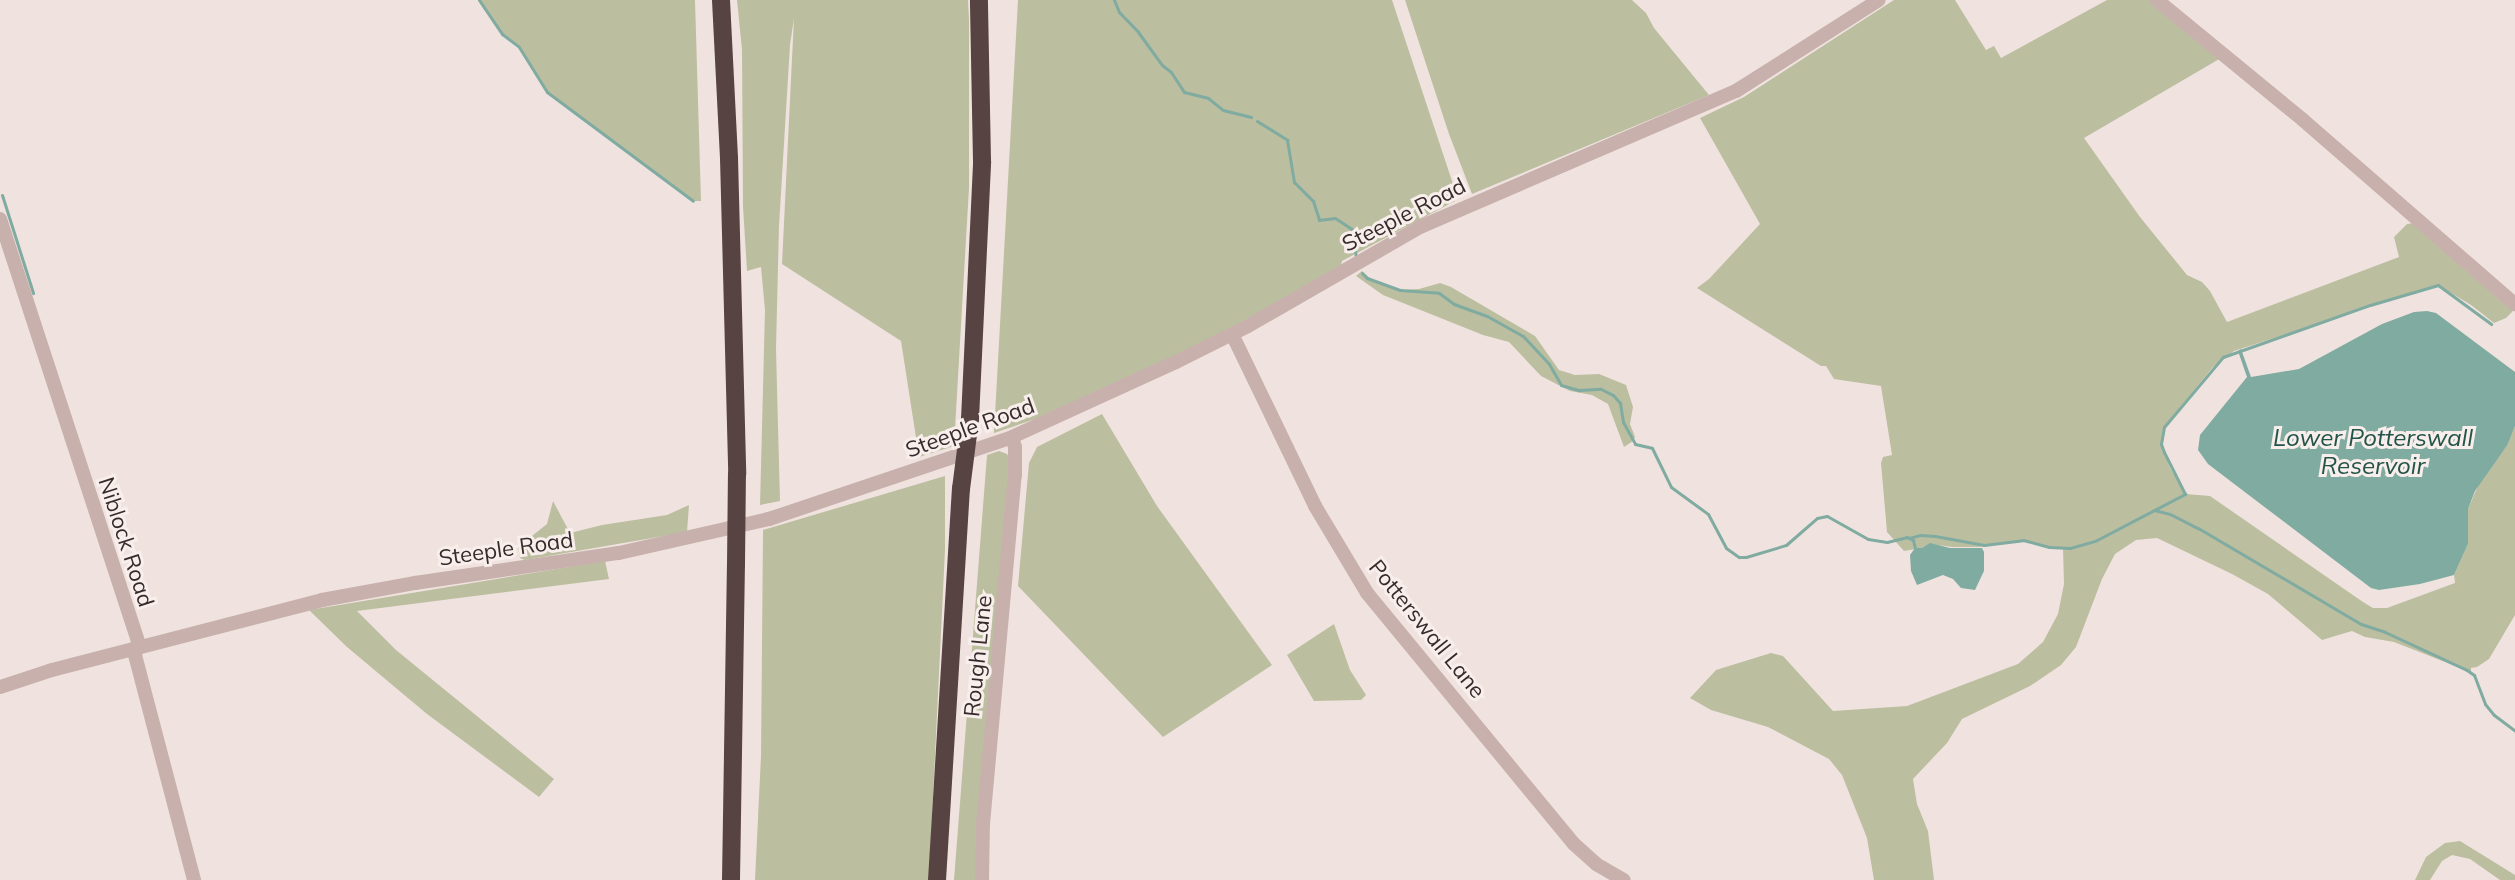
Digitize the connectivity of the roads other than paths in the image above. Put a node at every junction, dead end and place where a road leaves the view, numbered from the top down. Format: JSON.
{"nodes":[{"id":1,"x":721,"y":0,"type":"edge"},
{"id":2,"x":979,"y":0,"type":"edge"},
{"id":3,"x":1879,"y":0,"type":"edge"},
{"id":4,"x":2157,"y":0,"type":"edge"},
{"id":5,"x":0,"y":219,"type":"edge"},
{"id":6,"x":2515,"y":304,"type":"edge"},
{"id":7,"x":1232,"y":334,"type":"junction"},
{"id":8,"x":1012,"y":437,"type":"junction"},
{"id":9,"x":136,"y":648,"type":"junction"},
{"id":10,"x":0,"y":687,"type":"edge"},
{"id":11,"x":194,"y":880,"type":"edge"},
{"id":12,"x":731,"y":880,"type":"edge"},
{"id":13,"x":937,"y":880,"type":"edge"},
{"id":14,"x":982,"y":880,"type":"edge"},
{"id":15,"x":1624,"y":880,"type":"edge"}],
"edges":[{"from":1,"to":12,"type":"highway","bridge":true},
{"from":2,"to":13,"type":"highway","bridge":true},
{"from":3,"to":7,"type":"street","name":"Steeple Road"},
{"from":4,"to":6,"type":"street"},
{"from":5,"to":9,"type":"street","name":"Niblock Road"},
{"from":7,"to":8,"type":"street","name":"Steeple Road"},
{"from":7,"to":15,"type":"street","name":"Potterswall Lane"},
{"from":8,"to":9,"type":"street","name":"Steeple Road"},
{"from":8,"to":14,"type":"street","name":"Rough Lane"},
{"from":9,"to":10,"type":"street","name":"Steeple Road"},
{"from":9,"to":11,"type":"street","name":"Niblock Road"}]}
